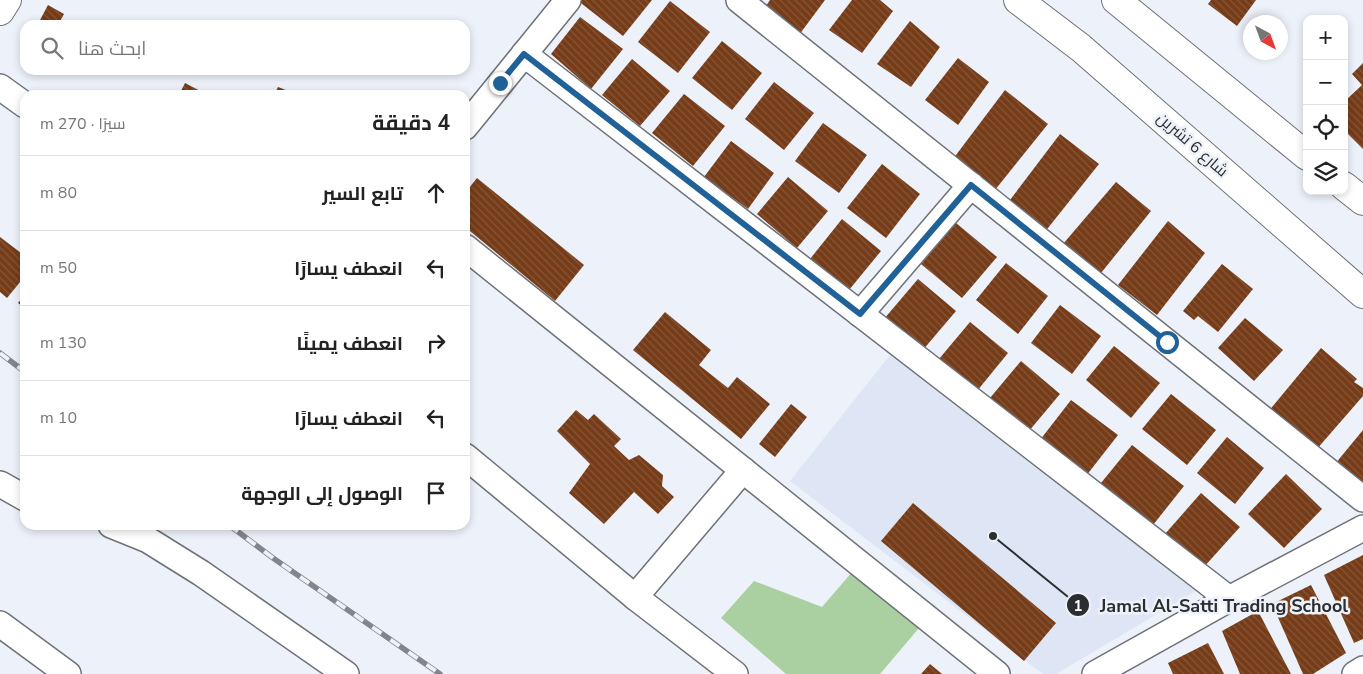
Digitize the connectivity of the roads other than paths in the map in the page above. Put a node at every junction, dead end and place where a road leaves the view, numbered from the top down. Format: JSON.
{"nodes":[{"id":1,"x":7,"y":0,"type":"edge"},
{"id":2,"x":568,"y":0,"type":"edge"},
{"id":3,"x":739,"y":0,"type":"edge"},
{"id":4,"x":1018,"y":0,"type":"edge"},
{"id":5,"x":1116,"y":0,"type":"edge"},
{"id":6,"x":0,"y":11,"type":"edge"},
{"id":7,"x":524,"y":54,"type":"junction"},
{"id":8,"x":0,"y":87,"type":"edge"},
{"id":9,"x":20,"y":101,"type":"edge"},
{"id":10,"x":470,"y":120,"type":"edge"},
{"id":11,"x":1303,"y":153,"type":"edge"},
{"id":12,"x":971,"y":185,"type":"junction"},
{"id":13,"x":1348,"y":189,"type":"edge"},
{"id":14,"x":1363,"y":202,"type":"edge"},
{"id":15,"x":470,"y":251,"type":"edge"},
{"id":16,"x":1363,"y":294,"type":"edge"},
{"id":17,"x":860,"y":314,"type":"junction"},
{"id":18,"x":470,"y":460,"type":"edge"},
{"id":19,"x":743,"y":470,"type":"junction"},
{"id":20,"x":0,"y":484,"type":"edge"},
{"id":21,"x":20,"y":495,"type":"edge"},
{"id":22,"x":1363,"y":499,"type":"edge"},
{"id":23,"x":1363,"y":528,"type":"edge"},
{"id":24,"x":123,"y":530,"type":"edge"},
{"id":25,"x":635,"y":597,"type":"junction"},
{"id":26,"x":1228,"y":599,"type":"junction"},
{"id":27,"x":0,"y":624,"type":"edge"},
{"id":28,"x":1363,"y":669,"type":"edge"},
{"id":29,"x":68,"y":674,"type":"edge"},
{"id":30,"x":346,"y":674,"type":"edge"},
{"id":31,"x":735,"y":674,"type":"edge"},
{"id":32,"x":997,"y":674,"type":"edge"},
{"id":33,"x":1095,"y":674,"type":"edge"},
{"id":34,"x":1355,"y":674,"type":"edge"}],
"edges":[{"from":1,"to":6,"type":"main road"},
{"from":2,"to":7,"type":"street"},
{"from":3,"to":12,"type":"street"},
{"from":4,"to":16,"type":"main road","name":"شارع 6 تشرين"},
{"from":5,"to":11,"type":"main road"},
{"from":7,"to":10,"type":"street"},
{"from":7,"to":17,"type":"street"},
{"from":8,"to":9,"type":"street"},
{"from":12,"to":17,"type":"street"},
{"from":12,"to":22,"type":"street"},
{"from":13,"to":14,"type":"main road"},
{"from":15,"to":19,"type":"street"},
{"from":17,"to":26,"type":"street"},
{"from":18,"to":25,"type":"street"},
{"from":19,"to":25,"type":"street"},
{"from":19,"to":32,"type":"street"},
{"from":20,"to":21,"type":"street"},
{"from":23,"to":26,"type":"street"},
{"from":24,"to":30,"type":"street"},
{"from":25,"to":31,"type":"street"},
{"from":26,"to":33,"type":"street"},
{"from":27,"to":29,"type":"street"},
{"from":28,"to":34,"type":"street"}]}
